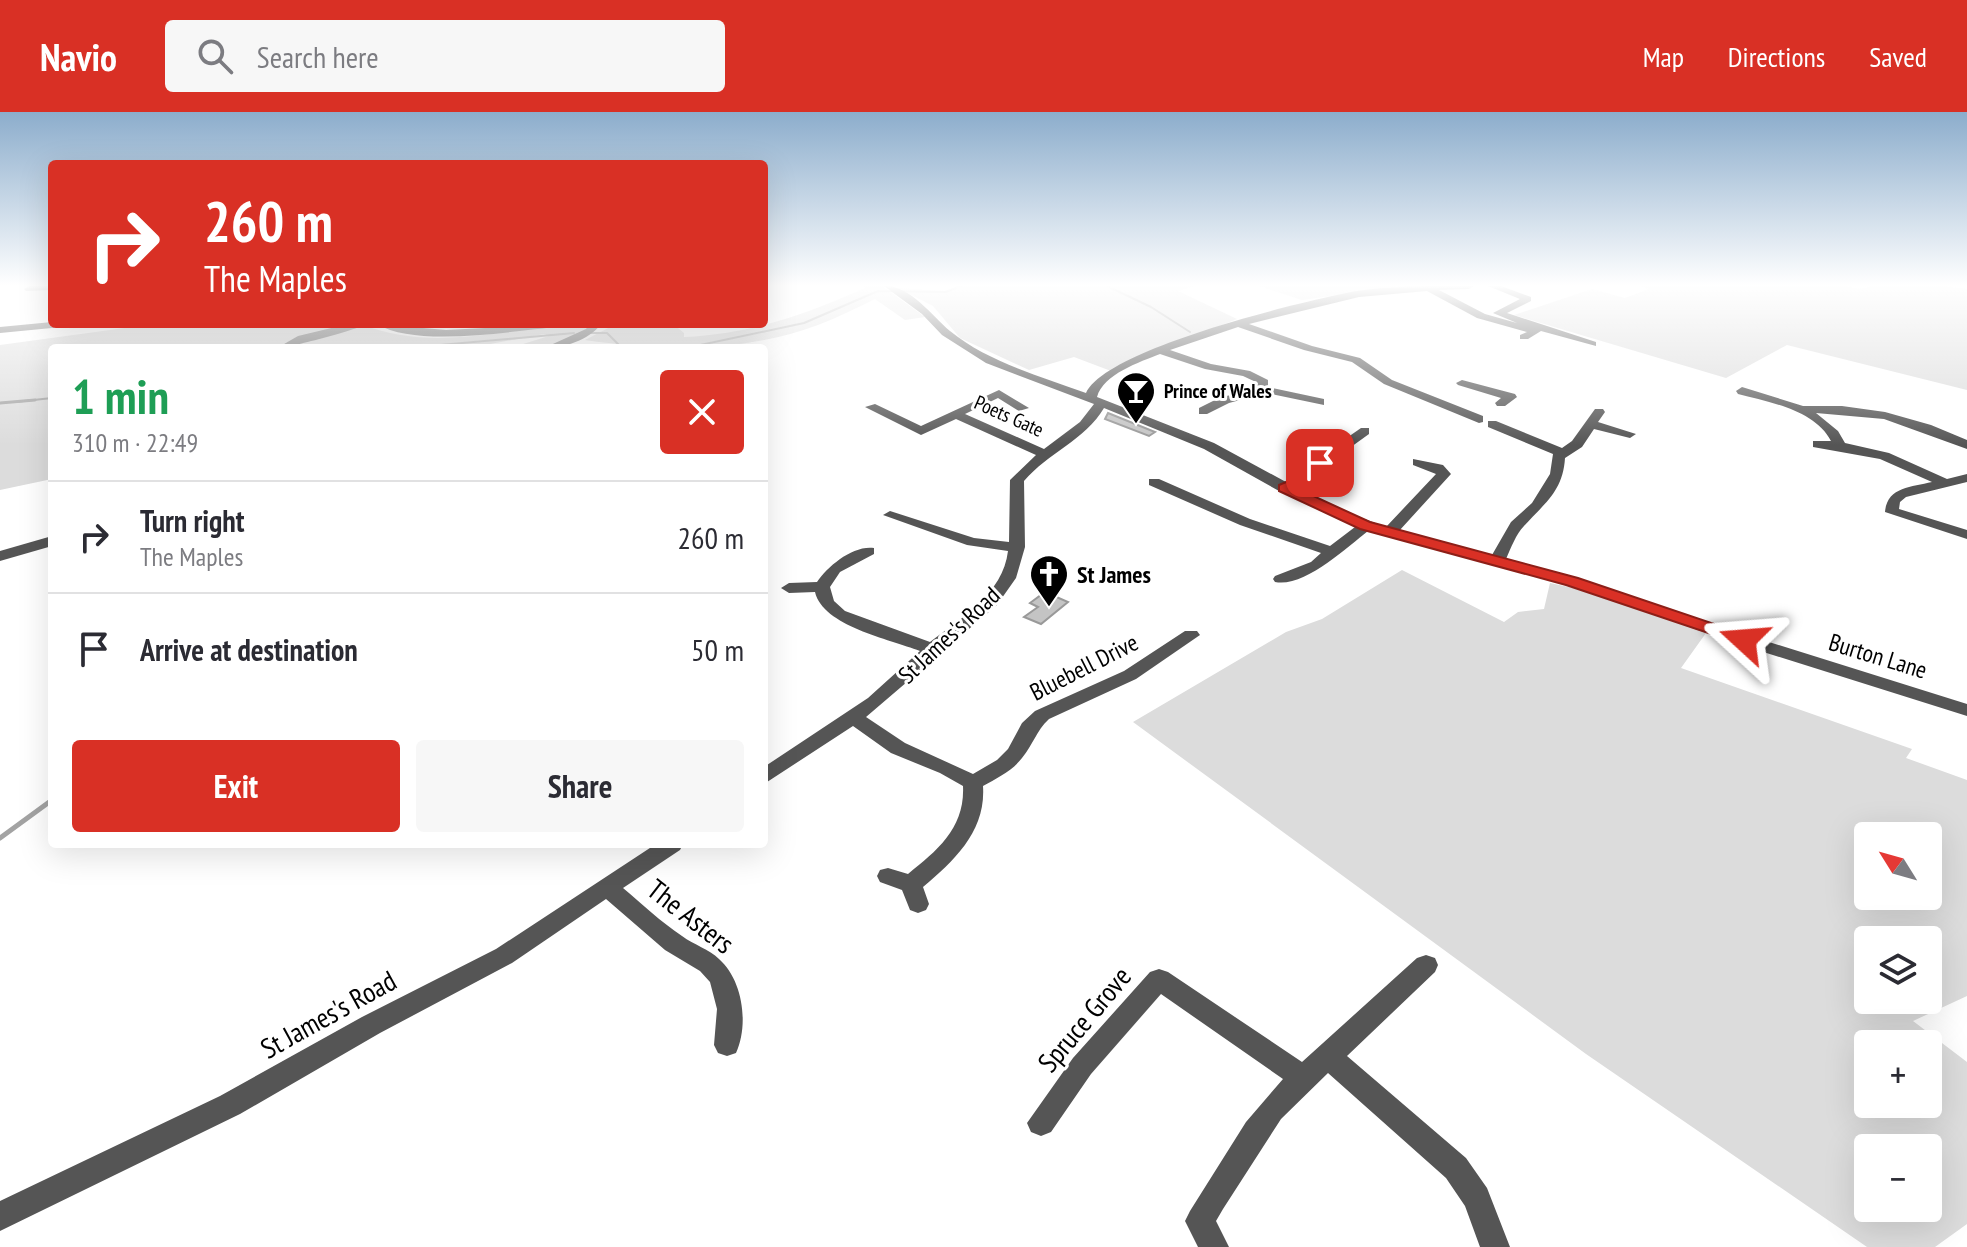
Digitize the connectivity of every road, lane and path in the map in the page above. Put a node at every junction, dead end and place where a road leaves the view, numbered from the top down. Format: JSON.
{"nodes":[{"id":1,"x":955,"y":339,"type":"edge"},
{"id":2,"x":1196,"y":339,"type":"edge"},
{"id":3,"x":1282,"y":339,"type":"edge"},
{"id":4,"x":1577,"y":339,"type":"edge"},
{"id":5,"x":1592,"y":344,"type":"dead end"},
{"id":6,"x":1161,"y":351,"type":"junction"},
{"id":7,"x":1095,"y":387,"type":"junction"},
{"id":8,"x":1066,"y":389,"type":"junction"},
{"id":9,"x":1264,"y":389,"type":"junction"},
{"id":10,"x":1742,"y":391,"type":"dead end"},
{"id":11,"x":1427,"y":395,"type":"junction"},
{"id":12,"x":1320,"y":402,"type":"dead end"},
{"id":13,"x":1501,"y":403,"type":"dead end"},
{"id":14,"x":1095,"y":406,"type":"junction"},
{"id":15,"x":871,"y":407,"type":"dead end"},
{"id":16,"x":1023,"y":408,"type":"dead end"},
{"id":17,"x":1798,"y":410,"type":"junction"},
{"id":18,"x":1203,"y":411,"type":"dead end"},
{"id":19,"x":1599,"y":412,"type":"dead end"},
{"id":20,"x":957,"y":415,"type":"junction"},
{"id":21,"x":1590,"y":424,"type":"junction"},
{"id":22,"x":1365,"y":431,"type":"dead end"},
{"id":23,"x":1630,"y":434,"type":"dead end"},
{"id":24,"x":1818,"y":444,"type":"dead end"},
{"id":25,"x":1967,"y":445,"type":"edge"},
{"id":26,"x":1840,"y":446,"type":"junction"},
{"id":27,"x":1045,"y":453,"type":"junction"},
{"id":28,"x":1563,"y":453,"type":"junction"},
{"id":29,"x":1418,"y":462,"type":"dead end"},
{"id":30,"x":1967,"y":478,"type":"edge"},
{"id":31,"x":1154,"y":482,"type":"dead end"},
{"id":32,"x":1945,"y":483,"type":"junction"},
{"id":33,"x":1284,"y":488,"type":"junction"},
{"id":34,"x":890,"y":515,"type":"dead end"},
{"id":35,"x":1365,"y":526,"type":"junction"},
{"id":36,"x":1389,"y":533,"type":"junction"},
{"id":37,"x":1967,"y":535,"type":"edge"},
{"id":38,"x":48,"y":542,"type":"edge"},
{"id":39,"x":1017,"y":547,"type":"junction"},
{"id":40,"x":869,"y":551,"type":"dead end"},
{"id":41,"x":1332,"y":552,"type":"junction"},
{"id":42,"x":0,"y":556,"type":"edge"},
{"id":43,"x":1497,"y":561,"type":"junction"},
{"id":44,"x":1281,"y":579,"type":"dead end"},
{"id":45,"x":822,"y":587,"type":"junction"},
{"id":46,"x":789,"y":588,"type":"dead end"},
{"id":47,"x":1191,"y":635,"type":"dead end"},
{"id":48,"x":932,"y":649,"type":"junction"},
{"id":49,"x":1967,"y":710,"type":"edge"},
{"id":50,"x":854,"y":717,"type":"junction"},
{"id":51,"x":768,"y":768,"type":"edge"},
{"id":52,"x":973,"y":783,"type":"junction"},
{"id":53,"x":666,"y":848,"type":"edge"},
{"id":54,"x":888,"y":876,"type":"dead end"},
{"id":55,"x":608,"y":888,"type":"junction"},
{"id":56,"x":1426,"y":965,"type":"dead end"},
{"id":57,"x":727,"y":1045,"type":"dead end"},
{"id":58,"x":1329,"y":1057,"type":"junction"},
{"id":59,"x":1301,"y":1076,"type":"junction"},
{"id":60,"x":1041,"y":1123,"type":"dead end"},
{"id":61,"x":0,"y":1216,"type":"edge"},
{"id":62,"x":1214,"y":1247,"type":"edge"},
{"id":63,"x":1495,"y":1247,"type":"edge"}],
"edges":[{"from":1,"to":8,"type":"street","name":"Burton Lane"},
{"from":2,"to":6,"type":"street"},
{"from":3,"to":11,"type":"street"},
{"from":4,"to":5,"type":"street"},
{"from":6,"to":7,"type":"street"},
{"from":6,"to":9,"type":"street"},
{"from":7,"to":8,"type":"street"},
{"from":7,"to":14,"type":"street"},
{"from":8,"to":14,"type":"street","name":"Burton Lane"},
{"from":9,"to":12,"type":"street"},
{"from":9,"to":18,"type":"street"},
{"from":10,"to":17,"type":"street"},
{"from":11,"to":13,"type":"street"},
{"from":11,"to":28,"type":"street"},
{"from":14,"to":27,"type":"street","name":"St James's Road"},
{"from":14,"to":33,"type":"street","name":"Burton Lane"},
{"from":15,"to":20,"type":"street","name":"Poets Gate"},
{"from":16,"to":20,"type":"street","name":"Poets Gate"},
{"from":17,"to":25,"type":"street"},
{"from":17,"to":26,"type":"street"},
{"from":19,"to":21,"type":"street"},
{"from":20,"to":27,"type":"street","name":"Poets Gate"},
{"from":21,"to":23,"type":"street"},
{"from":21,"to":28,"type":"street"},
{"from":22,"to":33,"type":"street"},
{"from":24,"to":26,"type":"street"},
{"from":26,"to":32,"type":"street"},
{"from":27,"to":39,"type":"street","name":"St James's Road"},
{"from":28,"to":43,"type":"street"},
{"from":29,"to":36,"type":"street"},
{"from":30,"to":32,"type":"street"},
{"from":31,"to":41,"type":"street"},
{"from":32,"to":37,"type":"street"},
{"from":33,"to":35,"type":"street","name":"Burton Lane"},
{"from":34,"to":39,"type":"street"},
{"from":35,"to":36,"type":"street","name":"Burton Lane"},
{"from":35,"to":41,"type":"street"},
{"from":36,"to":43,"type":"street","name":"Burton Lane"},
{"from":38,"to":42,"type":"street"},
{"from":39,"to":48,"type":"street","name":"St James's Road"},
{"from":40,"to":45,"type":"street"},
{"from":41,"to":44,"type":"street"},
{"from":43,"to":49,"type":"street","name":"Burton Lane"},
{"from":45,"to":46,"type":"street"},
{"from":45,"to":48,"type":"street"},
{"from":47,"to":52,"type":"street","name":"Bluebell Drive"},
{"from":48,"to":50,"type":"street","name":"St James's Road"},
{"from":50,"to":51,"type":"street","name":"St James's Road"},
{"from":50,"to":52,"type":"street"},
{"from":52,"to":54,"type":"street"},
{"from":53,"to":55,"type":"street","name":"St James's Road"},
{"from":55,"to":57,"type":"street","name":"The Asters"},
{"from":55,"to":61,"type":"street","name":"St James's Road"},
{"from":56,"to":58,"type":"street"},
{"from":58,"to":59,"type":"street"},
{"from":58,"to":63,"type":"street"},
{"from":59,"to":60,"type":"street","name":"Spruce Grove"},
{"from":59,"to":62,"type":"street"}]}
